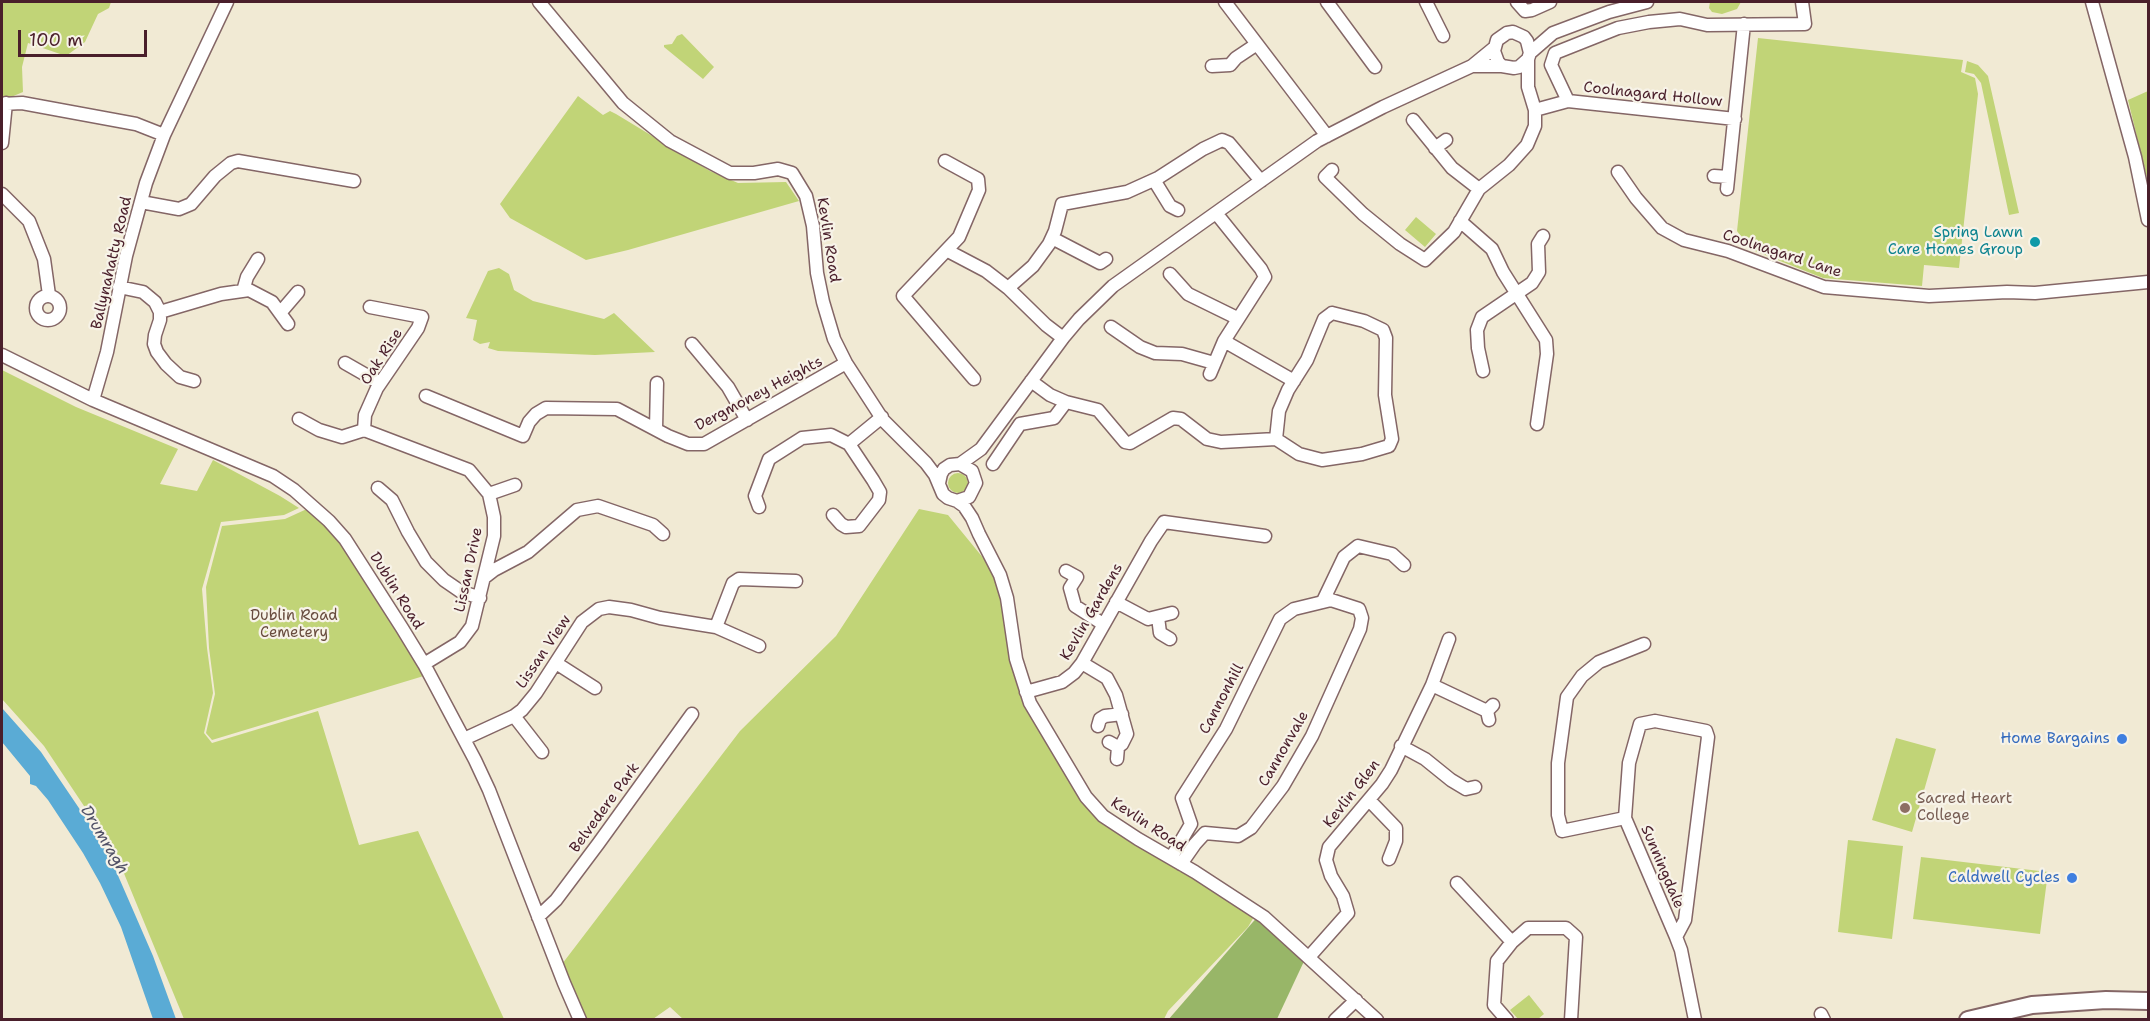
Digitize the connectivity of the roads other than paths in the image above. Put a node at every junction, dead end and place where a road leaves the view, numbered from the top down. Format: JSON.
{"nodes":[{"id":1,"x":227,"y":2,"type":"edge"},
{"id":2,"x":539,"y":2,"type":"edge"},
{"id":3,"x":1225,"y":2,"type":"edge"},
{"id":4,"x":1327,"y":2,"type":"edge"},
{"id":5,"x":1426,"y":2,"type":"edge"},
{"id":6,"x":1517,"y":2,"type":"edge"},
{"id":7,"x":1550,"y":2,"type":"edge"},
{"id":8,"x":1647,"y":2,"type":"edge"},
{"id":9,"x":1802,"y":2,"type":"edge"},
{"id":10,"x":2092,"y":2,"type":"edge"},
{"id":11,"x":1744,"y":24,"type":"junction"},
{"id":12,"x":1553,"y":33,"type":"junction"},
{"id":13,"x":1518,"y":34,"type":"junction"},
{"id":14,"x":1443,"y":36,"type":"dead end"},
{"id":15,"x":1257,"y":44,"type":"junction"},
{"id":16,"x":1494,"y":48,"type":"junction"},
{"id":17,"x":1529,"y":56,"type":"junction"},
{"id":18,"x":1212,"y":66,"type":"dead end"},
{"id":19,"x":1472,"y":66,"type":"junction"},
{"id":20,"x":1375,"y":67,"type":"dead end"},
{"id":21,"x":1505,"y":67,"type":"junction"},
{"id":22,"x":1528,"y":87,"type":"junction"},
{"id":23,"x":1568,"y":101,"type":"junction"},
{"id":24,"x":4,"y":103,"type":"edge"},
{"id":25,"x":1535,"y":111,"type":"junction"},
{"id":26,"x":1736,"y":119,"type":"junction"},
{"id":27,"x":1413,"y":120,"type":"dead end"},
{"id":28,"x":164,"y":135,"type":"junction"},
{"id":29,"x":1327,"y":136,"type":"junction"},
{"id":30,"x":1446,"y":140,"type":"dead end"},
{"id":31,"x":2,"y":143,"type":"edge"},
{"id":32,"x":1435,"y":148,"type":"junction"},
{"id":33,"x":945,"y":161,"type":"dead end"},
{"id":34,"x":1332,"y":170,"type":"dead end"},
{"id":35,"x":1618,"y":172,"type":"dead end"},
{"id":36,"x":1714,"y":176,"type":"dead end"},
{"id":37,"x":1154,"y":180,"type":"junction"},
{"id":38,"x":354,"y":181,"type":"dead end"},
{"id":39,"x":1261,"y":181,"type":"junction"},
{"id":40,"x":1479,"y":189,"type":"junction"},
{"id":41,"x":2,"y":194,"type":"edge"},
{"id":42,"x":141,"y":202,"type":"junction"},
{"id":43,"x":1178,"y":210,"type":"dead end"},
{"id":44,"x":1216,"y":213,"type":"junction"},
{"id":45,"x":2148,"y":220,"type":"edge"},
{"id":46,"x":1460,"y":221,"type":"junction"},
{"id":47,"x":1543,"y":236,"type":"dead end"},
{"id":48,"x":1052,"y":238,"type":"junction"},
{"id":49,"x":948,"y":251,"type":"junction"},
{"id":50,"x":258,"y":259,"type":"dead end"},
{"id":51,"x":1106,"y":259,"type":"dead end"},
{"id":52,"x":1170,"y":274,"type":"dead end"},
{"id":53,"x":2148,"y":282,"type":"edge"},
{"id":54,"x":119,"y":287,"type":"junction"},
{"id":55,"x":1008,"y":288,"type":"junction"},
{"id":56,"x":243,"y":291,"type":"junction"},
{"id":57,"x":298,"y":292,"type":"dead end"},
{"id":58,"x":1516,"y":293,"type":"junction"},
{"id":59,"x":49,"y":295,"type":"dead end"},
{"id":60,"x":370,"y":307,"type":"dead end"},
{"id":61,"x":160,"y":312,"type":"junction"},
{"id":62,"x":280,"y":313,"type":"junction"},
{"id":63,"x":1237,"y":318,"type":"junction"},
{"id":64,"x":288,"y":324,"type":"dead end"},
{"id":65,"x":1112,"y":327,"type":"dead end"},
{"id":66,"x":1063,"y":338,"type":"junction"},
{"id":67,"x":1224,"y":341,"type":"junction"},
{"id":68,"x":692,"y":344,"type":"dead end"},
{"id":69,"x":2,"y":355,"type":"edge"},
{"id":70,"x":345,"y":363,"type":"dead end"},
{"id":71,"x":846,"y":363,"type":"junction"},
{"id":72,"x":1483,"y":371,"type":"dead end"},
{"id":73,"x":974,"y":379,"type":"dead end"},
{"id":74,"x":194,"y":381,"type":"dead end"},
{"id":75,"x":1031,"y":381,"type":"junction"},
{"id":76,"x":1294,"y":381,"type":"junction"},
{"id":77,"x":380,"y":383,"type":"junction"},
{"id":78,"x":657,"y":383,"type":"dead end"},
{"id":79,"x":426,"y":396,"type":"dead end"},
{"id":80,"x":93,"y":400,"type":"junction"},
{"id":81,"x":1066,"y":402,"type":"junction"},
{"id":82,"x":882,"y":417,"type":"junction"},
{"id":83,"x":299,"y":419,"type":"dead end"},
{"id":84,"x":747,"y":420,"type":"junction"},
{"id":85,"x":1536,"y":424,"type":"dead end"},
{"id":86,"x":656,"y":429,"type":"junction"},
{"id":87,"x":364,"y":430,"type":"junction"},
{"id":88,"x":1276,"y":439,"type":"junction"},
{"id":89,"x":849,"y":444,"type":"junction"},
{"id":90,"x":981,"y":449,"type":"junction"},
{"id":91,"x":926,"y":463,"type":"junction"},
{"id":92,"x":960,"y":464,"type":"junction"},
{"id":93,"x":993,"y":464,"type":"dead end"},
{"id":94,"x":944,"y":469,"type":"junction"},
{"id":95,"x":974,"y":474,"type":"junction"},
{"id":96,"x":939,"y":483,"type":"junction"},
{"id":97,"x":514,"y":485,"type":"dead end"},
{"id":98,"x":378,"y":488,"type":"dead end"},
{"id":99,"x":972,"y":493,"type":"junction"},
{"id":100,"x":489,"y":494,"type":"junction"},
{"id":101,"x":957,"y":501,"type":"junction"},
{"id":102,"x":759,"y":507,"type":"dead end"},
{"id":103,"x":833,"y":515,"type":"dead end"},
{"id":104,"x":972,"y":518,"type":"junction"},
{"id":105,"x":663,"y":534,"type":"dead end"},
{"id":106,"x":1264,"y":536,"type":"dead end"},
{"id":107,"x":1404,"y":565,"type":"dead end"},
{"id":108,"x":1066,"y":571,"type":"dead end"},
{"id":109,"x":485,"y":577,"type":"junction"},
{"id":110,"x":796,"y":581,"type":"dead end"},
{"id":111,"x":480,"y":598,"type":"junction"},
{"id":112,"x":1323,"y":601,"type":"junction"},
{"id":113,"x":1116,"y":602,"type":"junction"},
{"id":114,"x":1351,"y":606,"type":"joint"},
{"id":115,"x":1172,"y":613,"type":"dead end"},
{"id":116,"x":1158,"y":617,"type":"junction"},
{"id":117,"x":1103,"y":624,"type":"junction"},
{"id":118,"x":716,"y":627,"type":"junction"},
{"id":119,"x":1170,"y":639,"type":"dead end"},
{"id":120,"x":1449,"y":639,"type":"dead end"},
{"id":121,"x":1644,"y":644,"type":"dead end"},
{"id":122,"x":759,"y":646,"type":"dead end"},
{"id":123,"x":556,"y":663,"type":"junction"},
{"id":124,"x":1082,"y":663,"type":"junction"},
{"id":125,"x":424,"y":664,"type":"junction"},
{"id":126,"x":1432,"y":685,"type":"junction"},
{"id":127,"x":595,"y":688,"type":"dead end"},
{"id":128,"x":1026,"y":692,"type":"junction"},
{"id":129,"x":1490,"y":712,"type":"dead end"},
{"id":130,"x":692,"y":714,"type":"dead end"},
{"id":131,"x":1122,"y":714,"type":"junction"},
{"id":132,"x":514,"y":716,"type":"junction"},
{"id":133,"x":1098,"y":726,"type":"dead end"},
{"id":134,"x":464,"y":739,"type":"junction"},
{"id":135,"x":1401,"y":746,"type":"junction"},
{"id":136,"x":1115,"y":749,"type":"dead end"},
{"id":137,"x":542,"y":752,"type":"dead end"},
{"id":138,"x":1469,"y":791,"type":"dead end"},
{"id":139,"x":1369,"y":800,"type":"junction"},
{"id":140,"x":1624,"y":818,"type":"junction"},
{"id":141,"x":1176,"y":861,"type":"junction"},
{"id":142,"x":1389,"y":862,"type":"dead end"},
{"id":143,"x":1457,"y":884,"type":"dead end"},
{"id":144,"x":538,"y":917,"type":"junction"},
{"id":145,"x":1676,"y":937,"type":"junction"},
{"id":146,"x":1512,"y":942,"type":"junction"},
{"id":147,"x":1309,"y":957,"type":"junction"},
{"id":148,"x":1356,"y":1000,"type":"junction"},
{"id":149,"x":2148,"y":1001,"type":"edge"},
{"id":150,"x":580,"y":1020,"type":"edge"},
{"id":151,"x":1335,"y":1020,"type":"edge"},
{"id":152,"x":1377,"y":1020,"type":"edge"},
{"id":153,"x":1507,"y":1020,"type":"edge"},
{"id":154,"x":1571,"y":1020,"type":"edge"},
{"id":155,"x":1695,"y":1020,"type":"edge"},
{"id":156,"x":1968,"y":1020,"type":"edge"}],
"edges":[{"from":1,"to":28,"type":"street","name":"Ballynahatty Road"},
{"from":2,"to":71,"type":"street","name":"Kevlin Road"},
{"from":3,"to":15,"type":"street"},
{"from":4,"to":20,"type":"street"},
{"from":5,"to":14,"type":"street"},
{"from":6,"to":7,"type":"street"},
{"from":8,"to":12,"type":"street"},
{"from":9,"to":11,"type":"street","name":"Coolnagard Hollow"},
{"from":10,"to":45,"type":"street"},
{"from":11,"to":23,"type":"street","name":"Coolnagard Hollow"},
{"from":11,"to":26,"type":"street"},
{"from":12,"to":13,"type":"street"},
{"from":12,"to":17,"type":"street"},
{"from":13,"to":16,"type":"street"},
{"from":13,"to":17,"type":"street"},
{"from":15,"to":18,"type":"street"},
{"from":15,"to":29,"type":"street"},
{"from":16,"to":19,"type":"street"},
{"from":16,"to":21,"type":"street"},
{"from":17,"to":21,"type":"street"},
{"from":17,"to":22,"type":"street"},
{"from":19,"to":21,"type":"street"},
{"from":19,"to":29,"type":"street"},
{"from":21,"to":22,"type":"street"},
{"from":22,"to":25,"type":"street"},
{"from":23,"to":25,"type":"street","name":"Coolnagard Hollow"},
{"from":23,"to":26,"type":"street","name":"Coolnagard Hollow"},
{"from":24,"to":28,"type":"street"},
{"from":24,"to":31,"type":"street"},
{"from":25,"to":40,"type":"street"},
{"from":26,"to":36,"type":"street"},
{"from":27,"to":32,"type":"street"},
{"from":28,"to":42,"type":"street","name":"Ballynahatty Road"},
{"from":29,"to":39,"type":"street"},
{"from":30,"to":32,"type":"street"},
{"from":32,"to":40,"type":"street"},
{"from":33,"to":49,"type":"street"},
{"from":34,"to":46,"type":"street"},
{"from":35,"to":53,"type":"street","name":"Coolnagard Lane"},
{"from":37,"to":39,"type":"street"},
{"from":37,"to":43,"type":"street"},
{"from":37,"to":48,"type":"street"},
{"from":38,"to":42,"type":"street"},
{"from":39,"to":44,"type":"street"},
{"from":40,"to":46,"type":"street"},
{"from":41,"to":59,"type":"street"},
{"from":42,"to":54,"type":"street","name":"Ballynahatty Road"},
{"from":44,"to":63,"type":"street"},
{"from":44,"to":66,"type":"street"},
{"from":46,"to":58,"type":"street"},
{"from":47,"to":58,"type":"street"},
{"from":48,"to":51,"type":"street"},
{"from":48,"to":55,"type":"street"},
{"from":49,"to":55,"type":"street"},
{"from":49,"to":73,"type":"street"},
{"from":50,"to":56,"type":"street"},
{"from":52,"to":63,"type":"street"},
{"from":54,"to":61,"type":"street"},
{"from":54,"to":80,"type":"street","name":"Ballynahatty Road"},
{"from":55,"to":66,"type":"street"},
{"from":56,"to":61,"type":"street"},
{"from":56,"to":62,"type":"street"},
{"from":57,"to":62,"type":"street"},
{"from":58,"to":72,"type":"street"},
{"from":58,"to":85,"type":"street"},
{"from":60,"to":77,"type":"street","name":"Oak Rise"},
{"from":61,"to":74,"type":"street"},
{"from":62,"to":64,"type":"street"},
{"from":63,"to":67,"type":"street"},
{"from":65,"to":67,"type":"street"},
{"from":66,"to":75,"type":"street"},
{"from":67,"to":76,"type":"street"},
{"from":68,"to":84,"type":"street"},
{"from":69,"to":80,"type":"street","name":"Dublin Road"},
{"from":70,"to":77,"type":"street"},
{"from":71,"to":82,"type":"street","name":"Kevlin Road"},
{"from":71,"to":84,"type":"street","name":"Dergmoney Heights"},
{"from":75,"to":81,"type":"street"},
{"from":75,"to":90,"type":"street"},
{"from":76,"to":88,"type":"street"},
{"from":76,"to":88,"type":"street"},
{"from":77,"to":87,"type":"street","name":"Oak Rise"},
{"from":78,"to":86,"type":"street"},
{"from":79,"to":86,"type":"street","name":"Dergmoney Heights"},
{"from":80,"to":125,"type":"street","name":"Dublin Road"},
{"from":81,"to":88,"type":"street"},
{"from":81,"to":93,"type":"street"},
{"from":82,"to":89,"type":"street"},
{"from":82,"to":91,"type":"street","name":"Kevlin Road"},
{"from":83,"to":87,"type":"street"},
{"from":84,"to":86,"type":"street","name":"Dergmoney Heights"},
{"from":87,"to":100,"type":"street"},
{"from":89,"to":102,"type":"street"},
{"from":89,"to":103,"type":"street"},
{"from":90,"to":92,"type":"street"},
{"from":90,"to":95,"type":"street"},
{"from":91,"to":94,"type":"street","name":"Kevlin Road"},
{"from":91,"to":96,"type":"street","name":"Kevlin Road"},
{"from":92,"to":94,"type":"street"},
{"from":92,"to":95,"type":"street"},
{"from":94,"to":96,"type":"street"},
{"from":95,"to":99,"type":"street"},
{"from":96,"to":101,"type":"street"},
{"from":97,"to":100,"type":"street"},
{"from":98,"to":111,"type":"street"},
{"from":99,"to":101,"type":"street"},
{"from":99,"to":104,"type":"street","name":"Kevlin Road"},
{"from":100,"to":109,"type":"street","name":"Lissan Drive"},
{"from":101,"to":104,"type":"street","name":"Kevlin Road"},
{"from":104,"to":128,"type":"street","name":"Kevlin Road"},
{"from":105,"to":109,"type":"street"},
{"from":106,"to":113,"type":"street","name":"Kevlin Gardens"},
{"from":107,"to":112,"type":"street"},
{"from":108,"to":117,"type":"street"},
{"from":109,"to":111,"type":"street","name":"Lissan Drive"},
{"from":110,"to":118,"type":"street"},
{"from":111,"to":125,"type":"street","name":"Lissan Drive"},
{"from":112,"to":114,"type":"street","name":"Cannonhill"},
{"from":112,"to":141,"type":"street","name":"Cannonhill"},
{"from":113,"to":116,"type":"street"},
{"from":113,"to":117,"type":"street","name":"Kevlin Gardens"},
{"from":114,"to":141,"type":"street","name":"Cannonvale"},
{"from":115,"to":116,"type":"street"},
{"from":116,"to":119,"type":"street"},
{"from":117,"to":124,"type":"street","name":"Kevlin Gardens"},
{"from":118,"to":122,"type":"street","name":"Lissan View"},
{"from":118,"to":123,"type":"street","name":"Lissan View"},
{"from":120,"to":126,"type":"street","name":"Kevlin Glen"},
{"from":121,"to":140,"type":"street"},
{"from":123,"to":127,"type":"street"},
{"from":123,"to":132,"type":"street","name":"Lissan View"},
{"from":124,"to":128,"type":"street","name":"Kevlin Gardens"},
{"from":124,"to":131,"type":"street"},
{"from":125,"to":134,"type":"street","name":"Dublin Road"},
{"from":126,"to":129,"type":"street"},
{"from":126,"to":135,"type":"street","name":"Kevlin Glen"},
{"from":128,"to":141,"type":"street","name":"Kevlin Road"},
{"from":130,"to":144,"type":"street","name":"Belvedere Park"},
{"from":131,"to":133,"type":"street"},
{"from":131,"to":136,"type":"street"},
{"from":132,"to":134,"type":"street","name":"Lissan View"},
{"from":132,"to":137,"type":"street"},
{"from":134,"to":144,"type":"street","name":"Dublin Road"},
{"from":135,"to":138,"type":"street"},
{"from":135,"to":139,"type":"street","name":"Kevlin Glen"},
{"from":139,"to":142,"type":"street"},
{"from":139,"to":147,"type":"street","name":"Kevlin Glen"},
{"from":140,"to":145,"type":"street","name":"Sunningdale"},
{"from":140,"to":145,"type":"street","name":"Sunningdale"},
{"from":141,"to":147,"type":"street","name":"Kevlin Road"},
{"from":143,"to":146,"type":"street"},
{"from":144,"to":150,"type":"street","name":"Dublin Road"},
{"from":145,"to":155,"type":"street","name":"Sunningdale"},
{"from":146,"to":153,"type":"street"},
{"from":146,"to":154,"type":"street"},
{"from":147,"to":148,"type":"street","name":"Kevlin Road"},
{"from":148,"to":151,"type":"street"},
{"from":148,"to":152,"type":"street","name":"Kevlin Road"},
{"from":149,"to":156,"type":"highway"}]}
